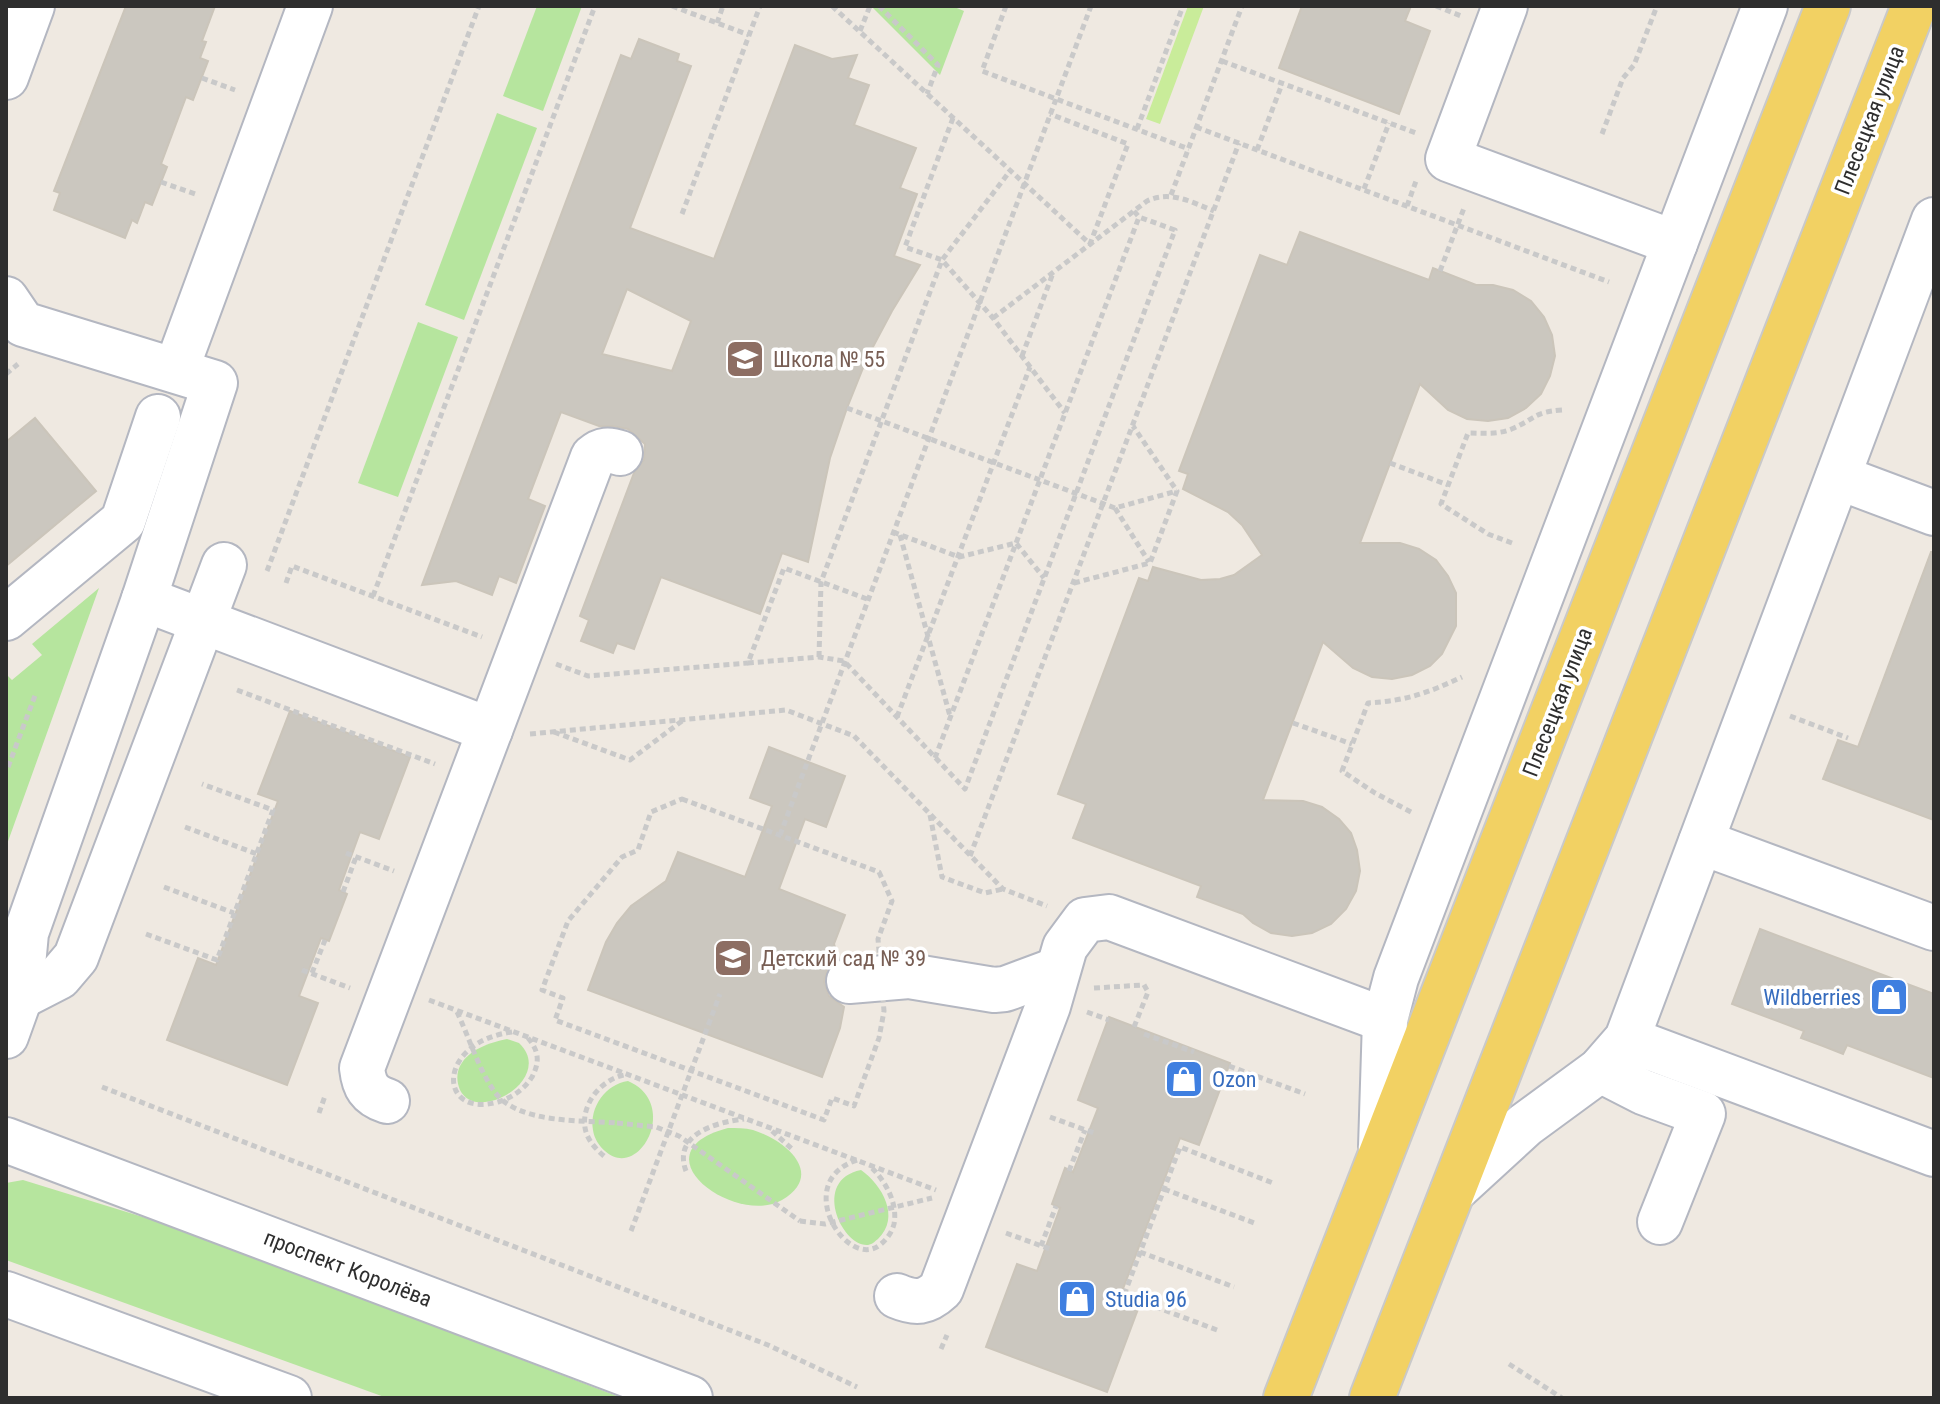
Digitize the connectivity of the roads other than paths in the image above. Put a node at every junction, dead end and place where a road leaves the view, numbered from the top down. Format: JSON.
{"nodes":[{"id":1,"x":32,"y":6,"type":"edge"},
{"id":2,"x":310,"y":6,"type":"edge"},
{"id":3,"x":1505,"y":6,"type":"edge"},
{"id":4,"x":1765,"y":6,"type":"edge"},
{"id":5,"x":1828,"y":6,"type":"edge"},
{"id":6,"x":1914,"y":6,"type":"edge"},
{"id":7,"x":6,"y":77,"type":"edge"},
{"id":8,"x":1934,"y":220,"type":"edge"},
{"id":9,"x":1675,"y":243,"type":"junction"},
{"id":10,"x":1925,"y":271,"type":"edge"},
{"id":11,"x":15,"y":330,"type":"edge"},
{"id":12,"x":176,"y":370,"type":"junction"},
{"id":13,"x":158,"y":417,"type":"dead end"},
{"id":14,"x":620,"y":453,"type":"dead end"},
{"id":15,"x":1838,"y":477,"type":"junction"},
{"id":16,"x":1934,"y":513,"type":"edge"},
{"id":17,"x":244,"y":571,"type":"road end"},
{"id":18,"x":144,"y":599,"type":"junction"},
{"id":19,"x":6,"y":618,"type":"edge"},
{"id":20,"x":203,"y":621,"type":"junction"},
{"id":21,"x":490,"y":730,"type":"junction"},
{"id":22,"x":1701,"y":842,"type":"junction"},
{"id":23,"x":1934,"y":928,"type":"edge"},
{"id":24,"x":866,"y":979,"type":"road end"},
{"id":25,"x":1073,"y":979,"type":"junction"},
{"id":26,"x":13,"y":1017,"type":"edge"},
{"id":27,"x":1385,"y":1020,"type":"junction"},
{"id":28,"x":1614,"y":1054,"type":"junction"},
{"id":29,"x":387,"y":1101,"type":"dead end"},
{"id":30,"x":6,"y":1140,"type":"edge"},
{"id":31,"x":1381,"y":1154,"type":"junction"},
{"id":32,"x":1934,"y":1154,"type":"edge"},
{"id":33,"x":1453,"y":1191,"type":"junction"},
{"id":34,"x":1660,"y":1222,"type":"dead end"},
{"id":35,"x":6,"y":1294,"type":"edge"},
{"id":36,"x":897,"y":1296,"type":"dead end"},
{"id":37,"x":289,"y":1398,"type":"edge"},
{"id":38,"x":690,"y":1398,"type":"edge"},
{"id":39,"x":1286,"y":1398,"type":"edge"},
{"id":40,"x":1372,"y":1398,"type":"edge"}],
"edges":[{"from":1,"to":7,"type":"street"},
{"from":2,"to":12,"type":"street"},
{"from":3,"to":9,"type":"street"},
{"from":4,"to":9,"type":"street"},
{"from":5,"to":31,"type":"main road","name":"Плесецкая улица"},
{"from":6,"to":33,"type":"main road","name":"Плесецкая улица"},
{"from":8,"to":10,"type":"street"},
{"from":9,"to":27,"type":"street"},
{"from":10,"to":15,"type":"street"},
{"from":11,"to":12,"type":"street"},
{"from":12,"to":18,"type":"street"},
{"from":13,"to":19,"type":"street"},
{"from":14,"to":21,"type":"street"},
{"from":15,"to":16,"type":"street"},
{"from":15,"to":22,"type":"street"},
{"from":17,"to":20,"type":"street"},
{"from":18,"to":20,"type":"street"},
{"from":18,"to":26,"type":"street"},
{"from":20,"to":21,"type":"street"},
{"from":20,"to":26,"type":"street"},
{"from":21,"to":29,"type":"street"},
{"from":22,"to":23,"type":"street"},
{"from":22,"to":28,"type":"street"},
{"from":24,"to":25,"type":"street"},
{"from":25,"to":27,"type":"street"},
{"from":25,"to":36,"type":"street"},
{"from":27,"to":31,"type":"street"},
{"from":28,"to":32,"type":"street"},
{"from":28,"to":33,"type":"street"},
{"from":28,"to":34,"type":"street"},
{"from":30,"to":38,"type":"street","name":"проспект Королёва"},
{"from":31,"to":39,"type":"main road","name":"Плесецкая улица"},
{"from":33,"to":40,"type":"main road","name":"Плесецкая улица"},
{"from":35,"to":37,"type":"street"}]}
